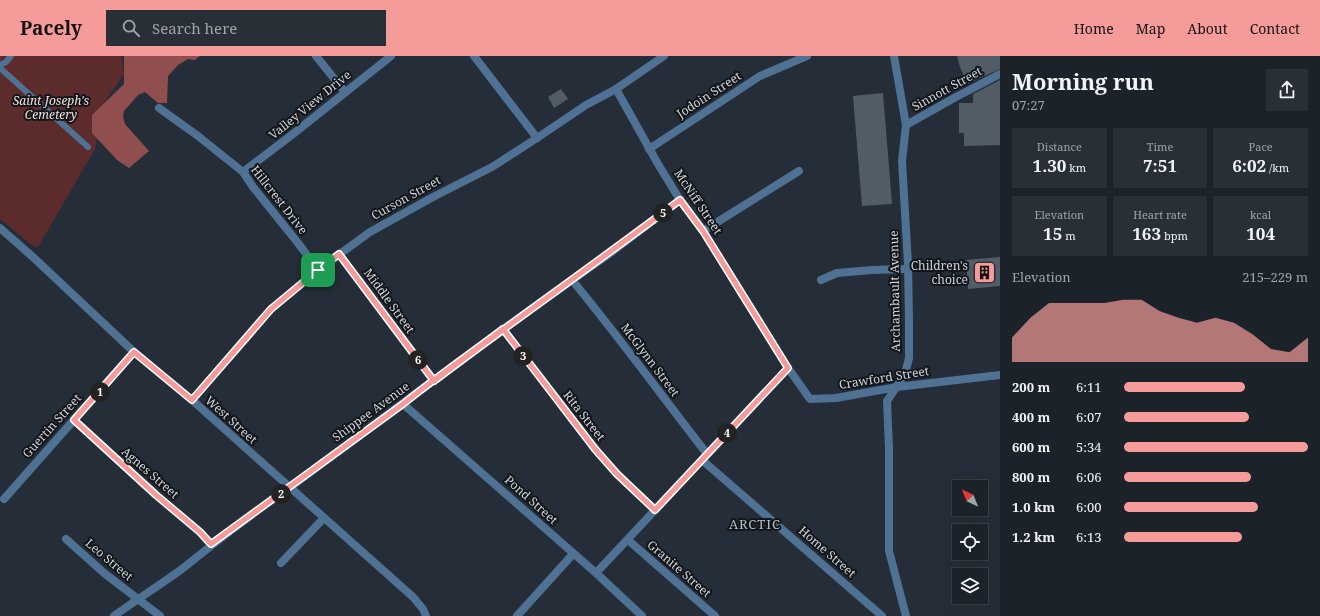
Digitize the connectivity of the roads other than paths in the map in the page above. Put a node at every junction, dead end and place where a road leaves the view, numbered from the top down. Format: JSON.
{"nodes":[{"id":1,"x":12,"y":56,"type":"edge"},
{"id":2,"x":316,"y":56,"type":"edge"},
{"id":3,"x":391,"y":56,"type":"edge"},
{"id":4,"x":474,"y":56,"type":"edge"},
{"id":5,"x":664,"y":56,"type":"edge"},
{"id":6,"x":807,"y":56,"type":"edge"},
{"id":7,"x":894,"y":56,"type":"edge"},
{"id":8,"x":0,"y":67,"type":"edge"},
{"id":9,"x":1000,"y":74,"type":"edge"},
{"id":10,"x":616,"y":89,"type":"junction"},
{"id":11,"x":344,"y":92,"type":"junction"},
{"id":12,"x":159,"y":108,"type":"dead end"},
{"id":13,"x":906,"y":125,"type":"junction"},
{"id":14,"x":537,"y":138,"type":"junction"},
{"id":15,"x":88,"y":148,"type":"dead end"},
{"id":16,"x":649,"y":149,"type":"junction"},
{"id":17,"x":799,"y":171,"type":"dead end"},
{"id":18,"x":243,"y":172,"type":"junction"},
{"id":19,"x":680,"y":200,"type":"junction"},
{"id":20,"x":0,"y":228,"type":"edge"},
{"id":21,"x":703,"y":231,"type":"junction"},
{"id":22,"x":339,"y":254,"type":"junction"},
{"id":23,"x":908,"y":269,"type":"junction"},
{"id":24,"x":318,"y":270,"type":"junction"},
{"id":25,"x":572,"y":280,"type":"junction"},
{"id":26,"x":821,"y":280,"type":"dead end"},
{"id":27,"x":503,"y":329,"type":"junction"},
{"id":28,"x":134,"y":352,"type":"junction"},
{"id":29,"x":788,"y":368,"type":"junction"},
{"id":30,"x":1000,"y":375,"type":"edge"},
{"id":31,"x":434,"y":381,"type":"junction"},
{"id":32,"x":897,"y":387,"type":"junction"},
{"id":33,"x":192,"y":400,"type":"junction"},
{"id":34,"x":403,"y":404,"type":"junction"},
{"id":35,"x":74,"y":420,"type":"junction"},
{"id":36,"x":705,"y":457,"type":"junction"},
{"id":37,"x":289,"y":488,"type":"junction"},
{"id":38,"x":4,"y":499,"type":"dead end"},
{"id":39,"x":655,"y":510,"type":"junction"},
{"id":40,"x":324,"y":518,"type":"junction"},
{"id":41,"x":66,"y":539,"type":"dead end"},
{"id":42,"x":628,"y":540,"type":"junction"},
{"id":43,"x":211,"y":544,"type":"junction"},
{"id":44,"x":573,"y":554,"type":"junction"},
{"id":45,"x":281,"y":563,"type":"dead end"},
{"id":46,"x":596,"y":573,"type":"junction"},
{"id":47,"x":138,"y":599,"type":"junction"},
{"id":48,"x":114,"y":616,"type":"edge"},
{"id":49,"x":160,"y":616,"type":"edge"},
{"id":50,"x":426,"y":616,"type":"edge"},
{"id":51,"x":517,"y":616,"type":"edge"},
{"id":52,"x":642,"y":616,"type":"edge"},
{"id":53,"x":715,"y":616,"type":"edge"},
{"id":54,"x":882,"y":616,"type":"edge"},
{"id":55,"x":906,"y":616,"type":"edge"}],
"edges":[{"from":1,"to":8,"type":"lane"},
{"from":2,"to":11,"type":"street"},
{"from":3,"to":11,"type":"street","name":"Valley View Drive"},
{"from":4,"to":14,"type":"street"},
{"from":5,"to":10,"type":"street","name":"Curson Street"},
{"from":6,"to":16,"type":"street","name":"Jodoin Street"},
{"from":7,"to":13,"type":"street","name":"Archambault Avenue"},
{"from":8,"to":15,"type":"lane"},
{"from":9,"to":13,"type":"street","name":"Sinnott Street"},
{"from":10,"to":14,"type":"street","name":"Curson Street"},
{"from":10,"to":16,"type":"street","name":"McNiff Street"},
{"from":11,"to":18,"type":"street","name":"Valley View Drive"},
{"from":12,"to":18,"type":"street","name":"Hillcrest Drive"},
{"from":13,"to":23,"type":"street","name":"Archambault Avenue"},
{"from":14,"to":22,"type":"street","name":"Curson Street"},
{"from":16,"to":19,"type":"street","name":"McNiff Street"},
{"from":17,"to":21,"type":"street"},
{"from":18,"to":24,"type":"street","name":"Hillcrest Drive"},
{"from":19,"to":21,"type":"street","name":"McNiff Street"},
{"from":19,"to":25,"type":"street","name":"Shippee Avenue"},
{"from":20,"to":28,"type":"street","name":"West Street"},
{"from":21,"to":29,"type":"street","name":"McNiff Street"},
{"from":22,"to":24,"type":"street","name":"Curson Street"},
{"from":22,"to":31,"type":"street","name":"Middle Street"},
{"from":23,"to":26,"type":"street"},
{"from":23,"to":32,"type":"street","name":"Archambault Avenue"},
{"from":24,"to":33,"type":"street","name":"Curson Street"},
{"from":25,"to":27,"type":"street","name":"Shippee Avenue"},
{"from":25,"to":36,"type":"street","name":"McGlynn Street"},
{"from":27,"to":31,"type":"street","name":"Shippee Avenue"},
{"from":27,"to":39,"type":"street","name":"Rita Street"},
{"from":28,"to":33,"type":"street","name":"West Street"},
{"from":28,"to":35,"type":"street","name":"Guertin Street"},
{"from":29,"to":32,"type":"street","name":"Crawford Street"},
{"from":29,"to":36,"type":"street"},
{"from":30,"to":32,"type":"street","name":"Crawford Street"},
{"from":31,"to":34,"type":"street","name":"Shippee Avenue"},
{"from":32,"to":55,"type":"street","name":"Archambault Avenue"},
{"from":33,"to":37,"type":"street","name":"West Street"},
{"from":34,"to":37,"type":"street","name":"Shippee Avenue"},
{"from":34,"to":44,"type":"street","name":"Pond Street"},
{"from":35,"to":38,"type":"street","name":"Guertin Street"},
{"from":35,"to":43,"type":"street","name":"Agnes Street"},
{"from":36,"to":39,"type":"street"},
{"from":36,"to":54,"type":"street","name":"Home Street"},
{"from":37,"to":40,"type":"street","name":"West Street"},
{"from":37,"to":43,"type":"street","name":"Shippee Avenue"},
{"from":39,"to":42,"type":"street"},
{"from":40,"to":45,"type":"street"},
{"from":40,"to":50,"type":"street","name":"West Street"},
{"from":41,"to":47,"type":"street","name":"Leo Street"},
{"from":42,"to":46,"type":"street"},
{"from":42,"to":53,"type":"street","name":"Granite Street"},
{"from":43,"to":47,"type":"street","name":"Shippee Avenue"},
{"from":44,"to":46,"type":"street","name":"Pond Street"},
{"from":44,"to":51,"type":"street"},
{"from":46,"to":52,"type":"street","name":"Pond Street"},
{"from":47,"to":48,"type":"street","name":"Shippee Avenue"},
{"from":47,"to":49,"type":"street","name":"Leo Street"}]}
